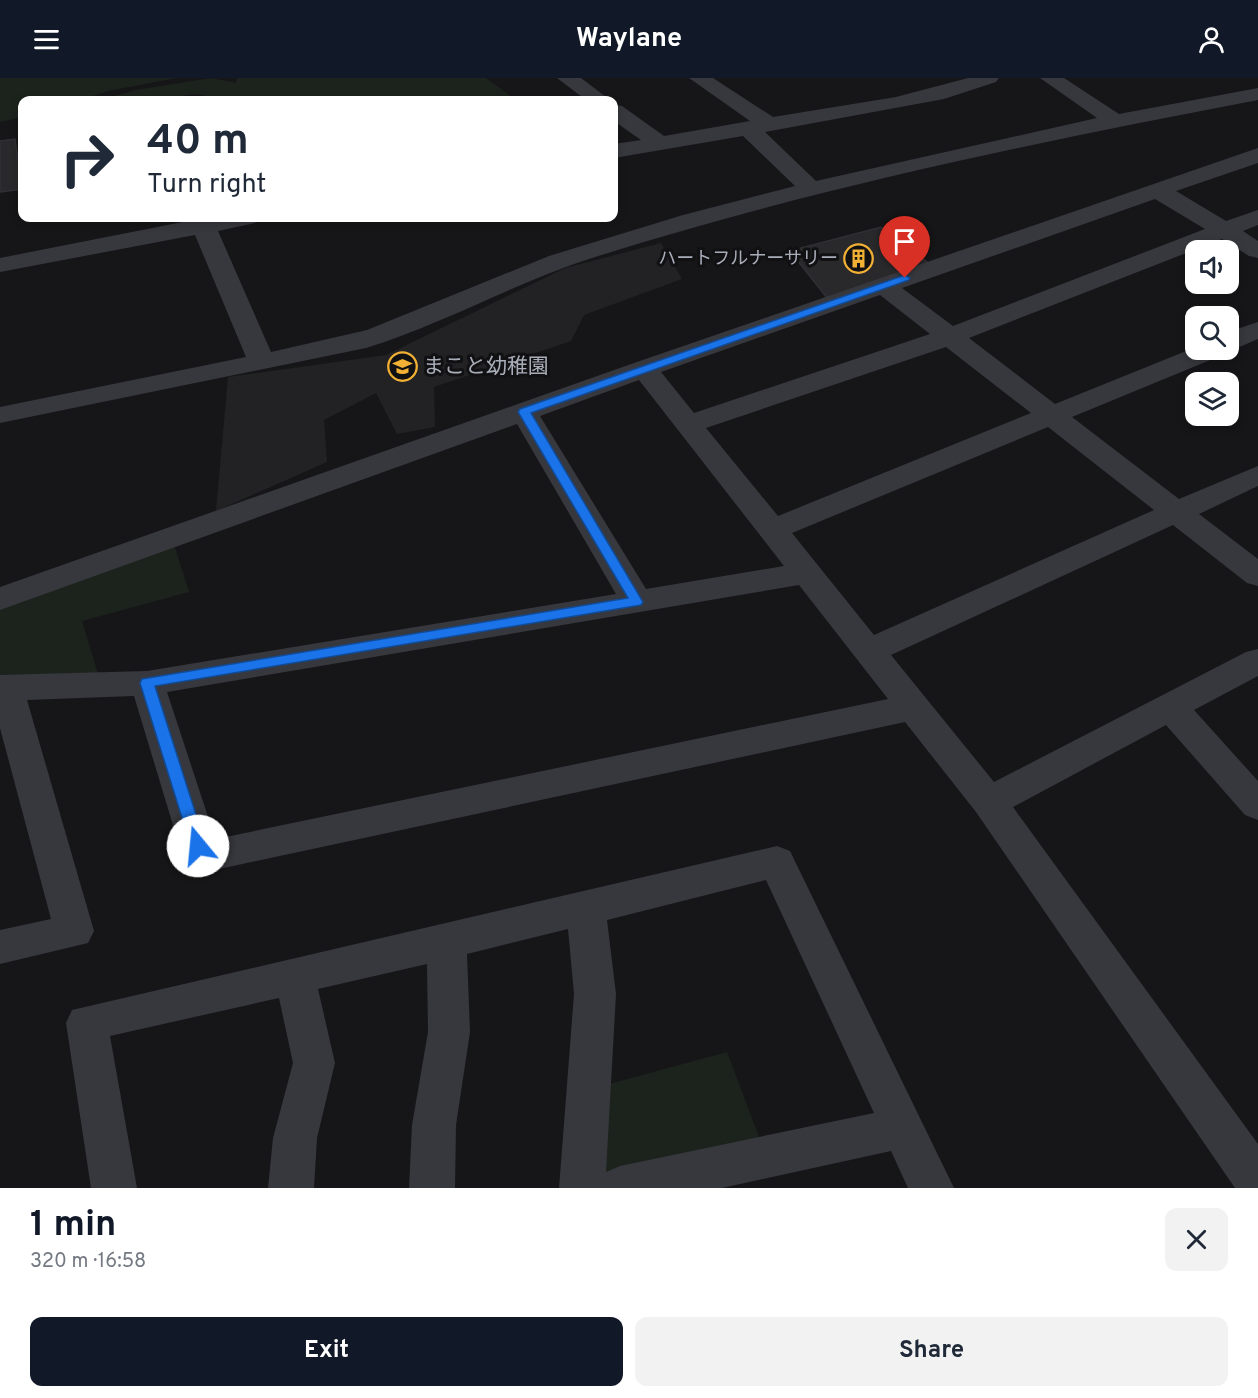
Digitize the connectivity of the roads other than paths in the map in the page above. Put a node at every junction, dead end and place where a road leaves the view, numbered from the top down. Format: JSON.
{"nodes":[{"id":1,"x":567,"y":78,"type":"edge"},
{"id":2,"x":699,"y":78,"type":"edge"},
{"id":3,"x":989,"y":78,"type":"edge"},
{"id":4,"x":1050,"y":78,"type":"edge"},
{"id":5,"x":1258,"y":94,"type":"edge"},
{"id":6,"x":593,"y":96,"type":"edge"},
{"id":7,"x":618,"y":114,"type":"edge"},
{"id":8,"x":1113,"y":120,"type":"junction"},
{"id":9,"x":758,"y":126,"type":"junction"},
{"id":10,"x":660,"y":143,"type":"junction"},
{"id":11,"x":618,"y":150,"type":"edge"},
{"id":12,"x":1258,"y":155,"type":"edge"},
{"id":13,"x":812,"y":189,"type":"junction"},
{"id":14,"x":1157,"y":190,"type":"junction"},
{"id":15,"x":1258,"y":217,"type":"edge"},
{"id":16,"x":222,"y":222,"type":"edge"},
{"id":17,"x":203,"y":225,"type":"junction"},
{"id":18,"x":1224,"y":231,"type":"junction"},
{"id":19,"x":1258,"y":251,"type":"edge"},
{"id":20,"x":0,"y":265,"type":"edge"},
{"id":21,"x":884,"y":286,"type":"junction"},
{"id":22,"x":1258,"y":330,"type":"edge"},
{"id":23,"x":951,"y":336,"type":"junction"},
{"id":24,"x":1239,"y":338,"type":"edge"},
{"id":25,"x":1186,"y":360,"type":"edge"},
{"id":26,"x":262,"y":362,"type":"junction"},
{"id":27,"x":644,"y":369,"type":"junction"},
{"id":28,"x":524,"y":412,"type":"junction"},
{"id":29,"x":1053,"y":414,"type":"junction"},
{"id":30,"x":0,"y":415,"type":"edge"},
{"id":31,"x":688,"y":425,"type":"junction"},
{"id":32,"x":1258,"y":475,"type":"edge"},
{"id":33,"x":1178,"y":512,"type":"junction"},
{"id":34,"x":772,"y":530,"type":"junction"},
{"id":35,"x":807,"y":573,"type":"junction"},
{"id":36,"x":1258,"y":575,"type":"edge"},
{"id":37,"x":0,"y":599,"type":"edge"},
{"id":38,"x":637,"y":602,"type":"junction"},
{"id":39,"x":869,"y":651,"type":"junction"},
{"id":40,"x":1258,"y":661,"type":"edge"},
{"id":41,"x":147,"y":683,"type":"junction"},
{"id":42,"x":3,"y":687,"type":"edge"},
{"id":43,"x":913,"y":706,"type":"junction"},
{"id":44,"x":1170,"y":707,"type":"junction"},
{"id":45,"x":989,"y":802,"type":"junction"},
{"id":46,"x":1258,"y":805,"type":"edge"},
{"id":47,"x":586,"y":908,"type":"junction"},
{"id":48,"x":447,"y":942,"type":"junction"},
{"id":49,"x":0,"y":947,"type":"edge"},
{"id":50,"x":295,"y":976,"type":"junction"},
{"id":51,"x":903,"y":1128,"type":"junction"},
{"id":52,"x":1258,"y":1182,"type":"edge"},
{"id":53,"x":114,"y":1188,"type":"edge"},
{"id":54,"x":291,"y":1188,"type":"edge"},
{"id":55,"x":432,"y":1188,"type":"edge"},
{"id":56,"x":582,"y":1188,"type":"edge"},
{"id":57,"x":620,"y":1188,"type":"edge"},
{"id":58,"x":931,"y":1188,"type":"edge"}],
"edges":[{"from":1,"to":6,"type":"street"},
{"from":2,"to":9,"type":"street"},
{"from":3,"to":9,"type":"street"},
{"from":4,"to":8,"type":"street"},
{"from":5,"to":8,"type":"street"},
{"from":7,"to":10,"type":"street"},
{"from":8,"to":13,"type":"street"},
{"from":9,"to":10,"type":"street"},
{"from":9,"to":13,"type":"street"},
{"from":10,"to":11,"type":"street"},
{"from":12,"to":14,"type":"street"},
{"from":13,"to":26,"type":"street"},
{"from":14,"to":18,"type":"street"},
{"from":14,"to":21,"type":"street"},
{"from":15,"to":18,"type":"street"},
{"from":16,"to":17,"type":"street"},
{"from":17,"to":20,"type":"street"},
{"from":17,"to":26,"type":"street"},
{"from":18,"to":19,"type":"street"},
{"from":18,"to":23,"type":"street"},
{"from":21,"to":23,"type":"street"},
{"from":21,"to":27,"type":"street"},
{"from":22,"to":24,"type":"street"},
{"from":23,"to":29,"type":"street"},
{"from":23,"to":31,"type":"street"},
{"from":25,"to":29,"type":"street"},
{"from":26,"to":30,"type":"street"},
{"from":27,"to":28,"type":"street"},
{"from":27,"to":31,"type":"street"},
{"from":28,"to":37,"type":"street"},
{"from":28,"to":38,"type":"street"},
{"from":29,"to":33,"type":"street"},
{"from":29,"to":34,"type":"street"},
{"from":31,"to":34,"type":"street"},
{"from":32,"to":33,"type":"street"},
{"from":33,"to":36,"type":"street"},
{"from":33,"to":39,"type":"street"},
{"from":34,"to":35,"type":"street"},
{"from":35,"to":38,"type":"street"},
{"from":35,"to":39,"type":"street"},
{"from":38,"to":41,"type":"street"},
{"from":39,"to":43,"type":"street"},
{"from":40,"to":44,"type":"street"},
{"from":41,"to":42,"type":"street"},
{"from":41,"to":43,"type":"street"},
{"from":42,"to":49,"type":"street"},
{"from":43,"to":45,"type":"street"},
{"from":44,"to":45,"type":"street"},
{"from":44,"to":46,"type":"street"},
{"from":45,"to":52,"type":"street"},
{"from":47,"to":48,"type":"street"},
{"from":47,"to":51,"type":"street"},
{"from":47,"to":56,"type":"street"},
{"from":48,"to":50,"type":"street"},
{"from":48,"to":55,"type":"street"},
{"from":50,"to":53,"type":"street"},
{"from":50,"to":54,"type":"street"},
{"from":51,"to":57,"type":"street"},
{"from":51,"to":58,"type":"street"}]}
